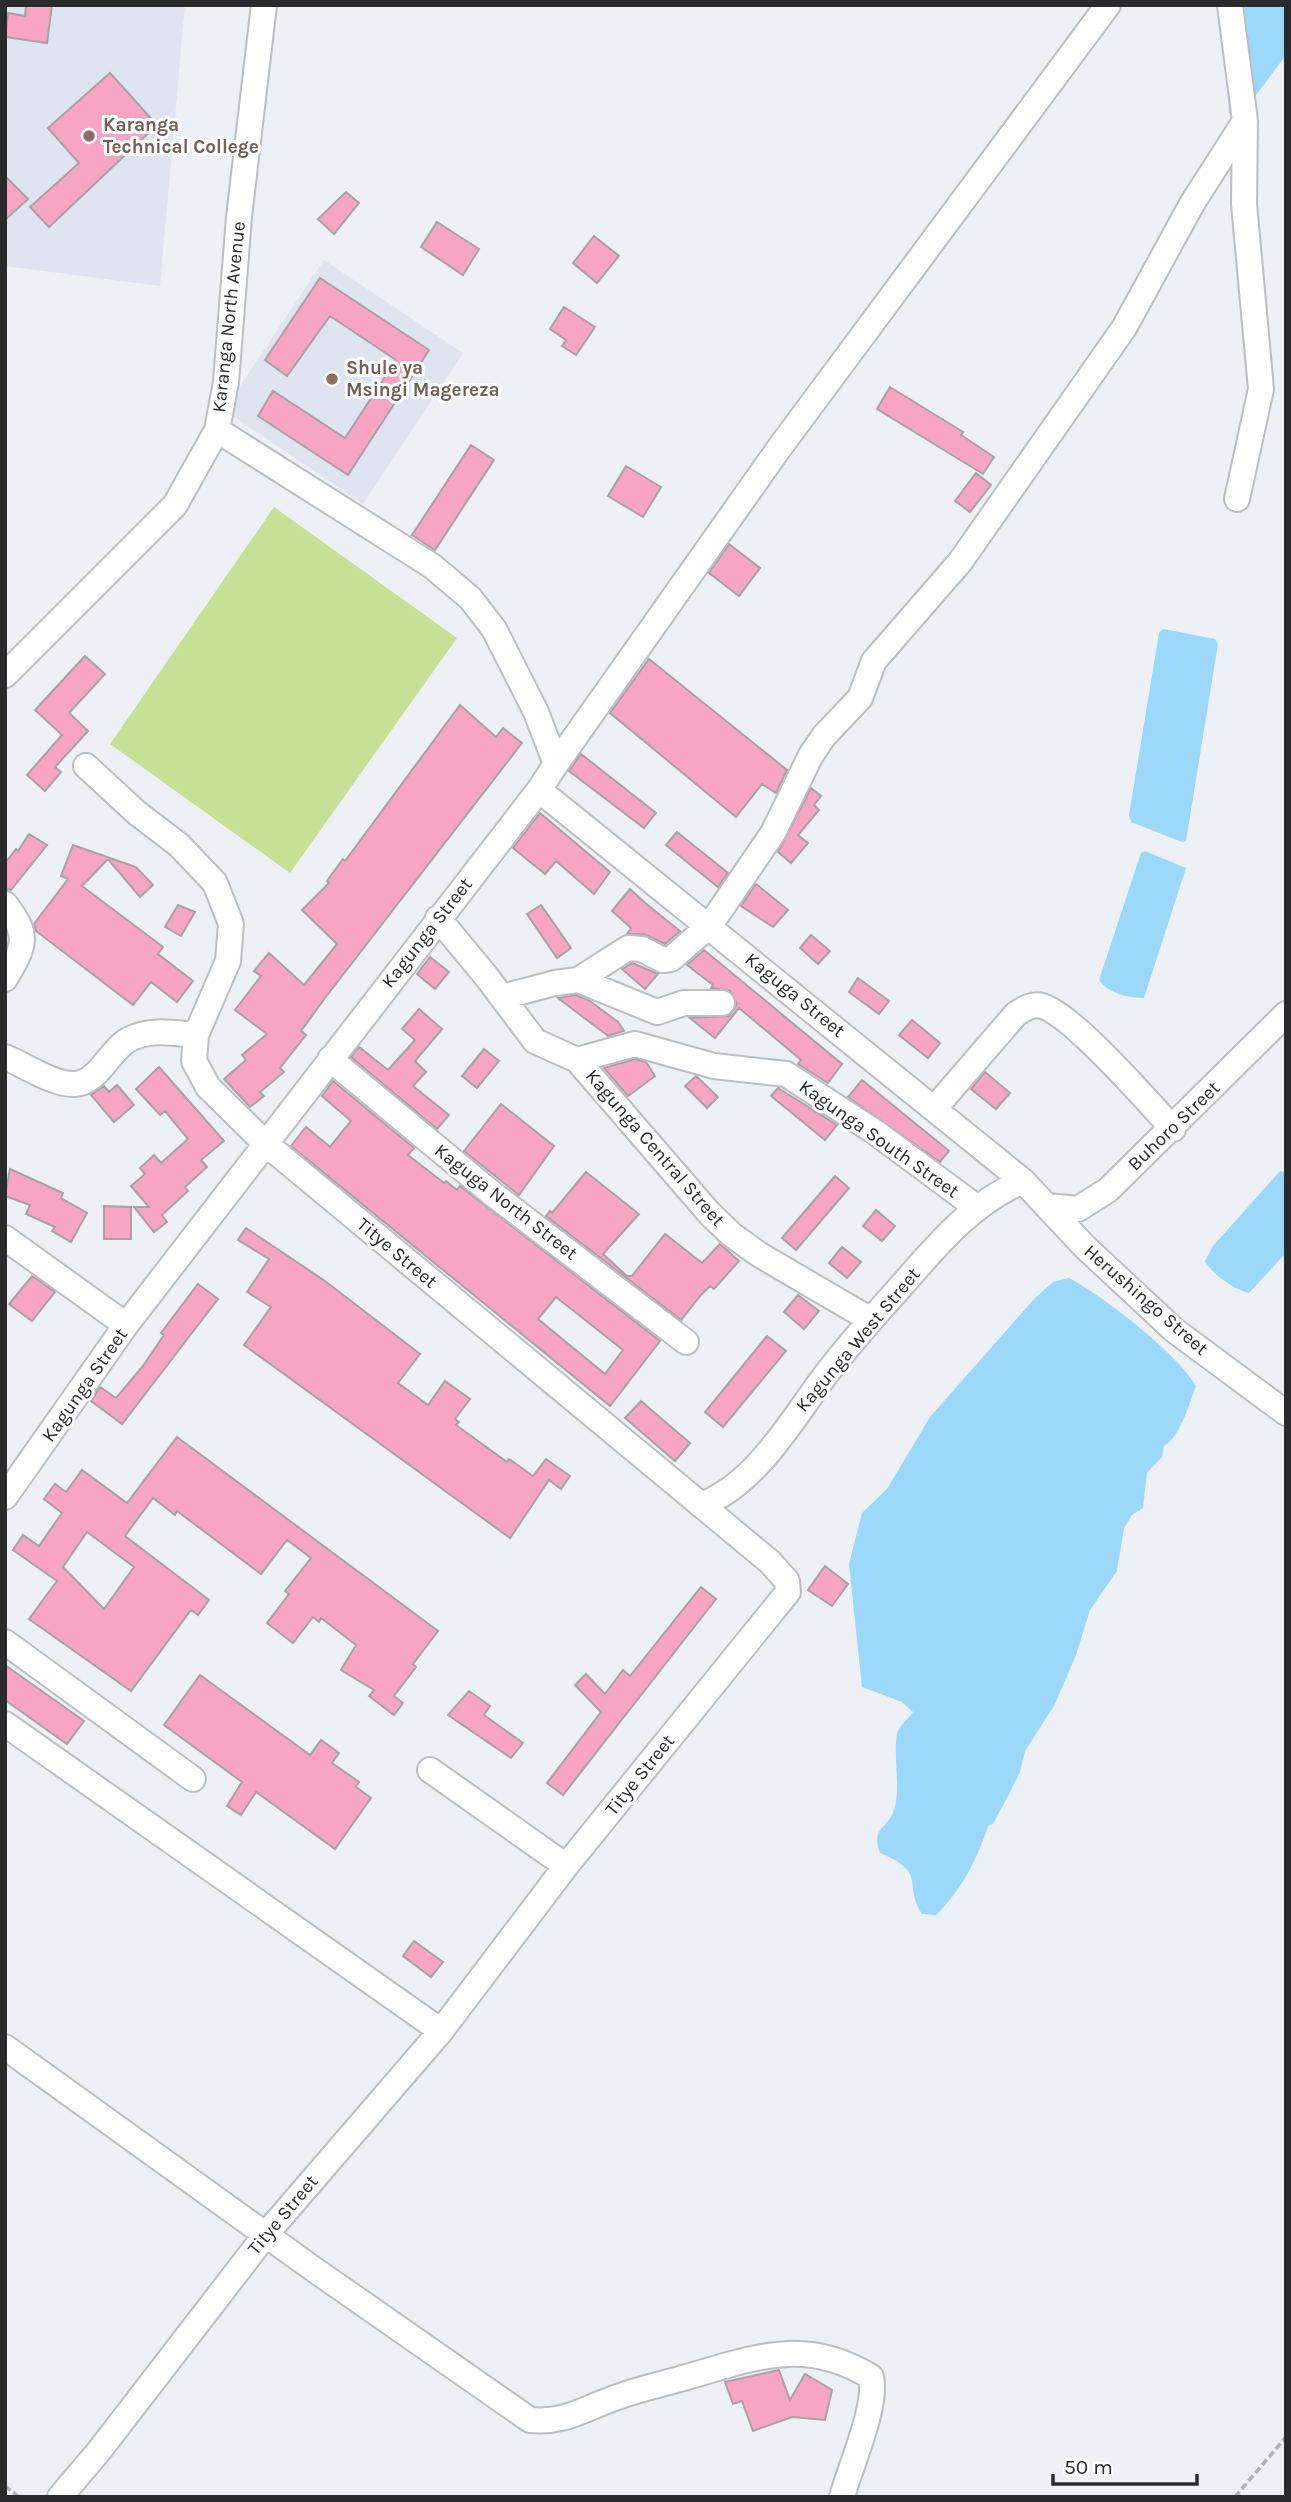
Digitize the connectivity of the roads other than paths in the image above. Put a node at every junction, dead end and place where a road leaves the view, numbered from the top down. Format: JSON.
{"nodes":[{"id":1,"x":264,"y":5,"type":"edge"},
{"id":2,"x":1108,"y":5,"type":"edge"},
{"id":3,"x":1230,"y":5,"type":"edge"},
{"id":4,"x":1245,"y":121,"type":"junction"},
{"id":5,"x":217,"y":430,"type":"junction"},
{"id":6,"x":1237,"y":499,"type":"dead end"},
{"id":7,"x":5,"y":676,"type":"edge"},
{"id":8,"x":556,"y":764,"type":"junction"},
{"id":9,"x":86,"y":766,"type":"dead end"},
{"id":10,"x":539,"y":790,"type":"junction"},
{"id":11,"x":5,"y":904,"type":"edge"},
{"id":12,"x":438,"y":918,"type":"junction"},
{"id":13,"x":710,"y":925,"type":"junction"},
{"id":14,"x":5,"y":979,"type":"edge"},
{"id":15,"x":578,"y":980,"type":"junction"},
{"id":16,"x":502,"y":997,"type":"junction"},
{"id":17,"x":722,"y":1003,"type":"dead end"},
{"id":18,"x":1286,"y":1014,"type":"edge"},
{"id":19,"x":196,"y":1035,"type":"junction"},
{"id":20,"x":5,"y":1057,"type":"edge"},
{"id":21,"x":330,"y":1059,"type":"junction"},
{"id":22,"x":577,"y":1060,"type":"junction"},
{"id":23,"x":934,"y":1109,"type":"junction"},
{"id":24,"x":1173,"y":1129,"type":"junction"},
{"id":25,"x":266,"y":1144,"type":"junction"},
{"id":26,"x":1023,"y":1181,"type":"junction"},
{"id":27,"x":1046,"y":1206,"type":"junction"},
{"id":28,"x":976,"y":1208,"type":"junction"},
{"id":29,"x":5,"y":1238,"type":"edge"},
{"id":30,"x":871,"y":1320,"type":"junction"},
{"id":31,"x":127,"y":1325,"type":"junction"},
{"id":32,"x":686,"y":1342,"type":"dead end"},
{"id":33,"x":1286,"y":1413,"type":"edge"},
{"id":34,"x":5,"y":1497,"type":"edge"},
{"id":35,"x":701,"y":1505,"type":"junction"},
{"id":36,"x":5,"y":1642,"type":"edge"},
{"id":37,"x":5,"y":1724,"type":"edge"},
{"id":38,"x":430,"y":1770,"type":"dead end"},
{"id":39,"x":193,"y":1779,"type":"dead end"},
{"id":40,"x":566,"y":1866,"type":"junction"},
{"id":41,"x":441,"y":2031,"type":"junction"},
{"id":42,"x":5,"y":2047,"type":"edge"},
{"id":43,"x":267,"y":2233,"type":"junction"},
{"id":44,"x":60,"y":2497,"type":"edge"},
{"id":45,"x":842,"y":2497,"type":"edge"}],
"edges":[{"from":1,"to":5,"type":"street","name":"Karanga North Avenue"},
{"from":2,"to":8,"type":"street","name":"Kagunga Street"},
{"from":3,"to":4,"type":"street"},
{"from":4,"to":6,"type":"street"},
{"from":4,"to":13,"type":"street"},
{"from":5,"to":7,"type":"street","name":"Karanga North Avenue"},
{"from":5,"to":8,"type":"street"},
{"from":8,"to":10,"type":"street","name":"Kagunga Street"},
{"from":9,"to":19,"type":"street"},
{"from":10,"to":12,"type":"street","name":"Kagunga Street"},
{"from":10,"to":13,"type":"street","name":"Kaguga Street"},
{"from":11,"to":14,"type":"street"},
{"from":12,"to":16,"type":"street","name":"Kagunga Central Street"},
{"from":12,"to":21,"type":"street","name":"Kagunga Street"},
{"from":13,"to":15,"type":"street"},
{"from":13,"to":23,"type":"street","name":"Kaguga Street"},
{"from":15,"to":16,"type":"street"},
{"from":15,"to":17,"type":"street"},
{"from":16,"to":22,"type":"street","name":"Kagunga Central Street"},
{"from":18,"to":24,"type":"street","name":"Buhoro Street"},
{"from":19,"to":20,"type":"street"},
{"from":19,"to":25,"type":"street","name":"Titye Street"},
{"from":21,"to":25,"type":"street","name":"Kagunga Street"},
{"from":21,"to":32,"type":"street","name":"Kaguga North Street"},
{"from":22,"to":28,"type":"street","name":"Kagunga South Street"},
{"from":22,"to":30,"type":"street","name":"Kagunga Central Street"},
{"from":23,"to":24,"type":"street"},
{"from":23,"to":26,"type":"street","name":"Kaguga Street"},
{"from":24,"to":27,"type":"street","name":"Buhoro Street"},
{"from":25,"to":31,"type":"street","name":"Kagunga Street"},
{"from":25,"to":35,"type":"street","name":"Titye Street"},
{"from":26,"to":27,"type":"street","name":"Kaguga Street"},
{"from":26,"to":28,"type":"street","name":"Kagunga West Street"},
{"from":27,"to":33,"type":"street","name":"Herushingo Street"},
{"from":28,"to":30,"type":"street","name":"Kagunga West Street"},
{"from":29,"to":31,"type":"street"},
{"from":30,"to":35,"type":"street","name":"Kagunga West Street"},
{"from":31,"to":34,"type":"street","name":"Kagunga Street"},
{"from":35,"to":40,"type":"street","name":"Titye Street"},
{"from":36,"to":39,"type":"street"},
{"from":37,"to":41,"type":"street"},
{"from":38,"to":40,"type":"street"},
{"from":40,"to":41,"type":"street","name":"Titye Street"},
{"from":41,"to":43,"type":"street","name":"Titye Street"},
{"from":42,"to":43,"type":"street"},
{"from":43,"to":44,"type":"street","name":"Titye Street"},
{"from":43,"to":45,"type":"street"}]}
